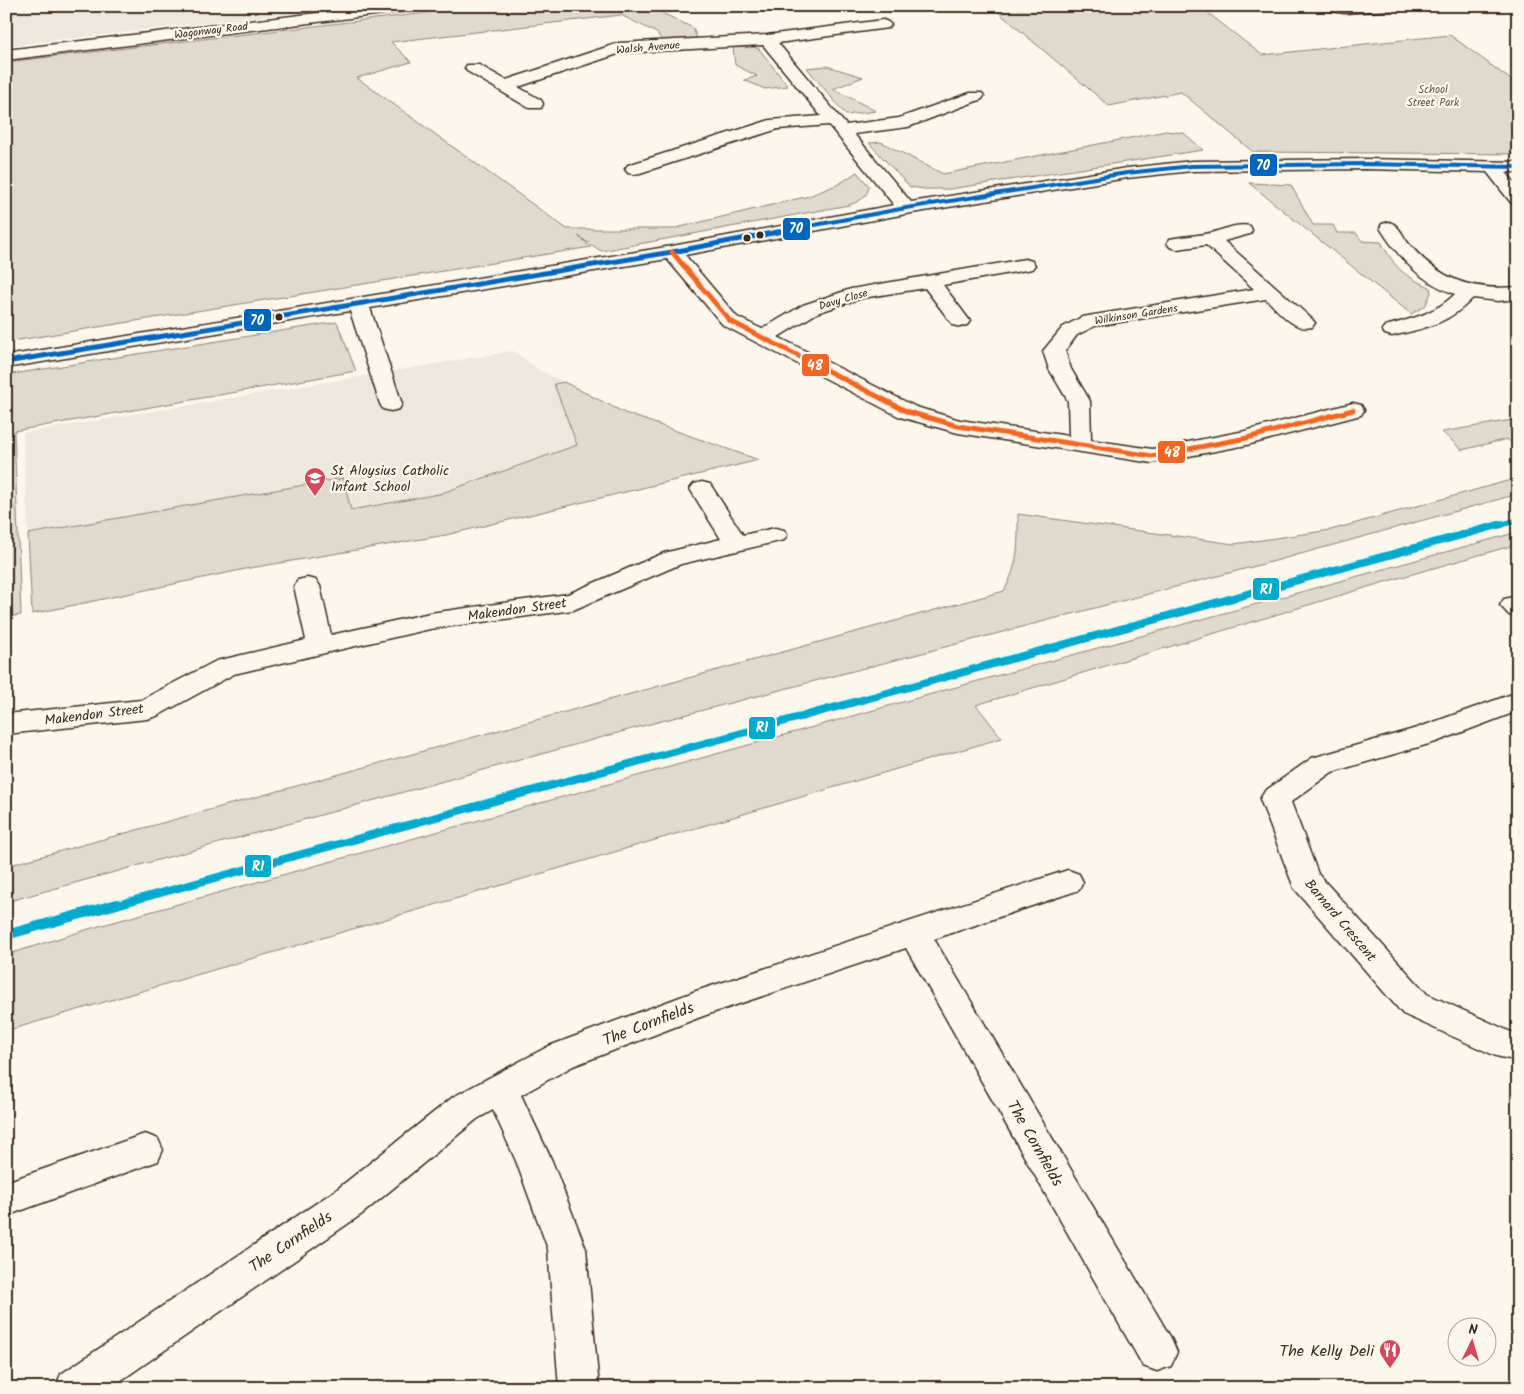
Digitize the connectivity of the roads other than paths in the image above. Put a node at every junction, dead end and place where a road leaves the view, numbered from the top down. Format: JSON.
{"nodes":[{"id":1,"x":416,"y":6,"type":"edge"},
{"id":2,"x":1325,"y":6,"type":"edge"},
{"id":3,"x":1390,"y":6,"type":"edge"},
{"id":4,"x":883,"y":25,"type":"dead end"},
{"id":5,"x":767,"y":40,"type":"junction"},
{"id":6,"x":6,"y":55,"type":"edge"},
{"id":7,"x":473,"y":68,"type":"dead end"},
{"id":8,"x":505,"y":86,"type":"junction"},
{"id":9,"x":976,"y":96,"type":"dead end"},
{"id":10,"x":535,"y":104,"type":"dead end"},
{"id":11,"x":838,"y":125,"type":"junction"},
{"id":12,"x":1492,"y":166,"type":"junction"},
{"id":13,"x":1518,"y":167,"type":"edge"},
{"id":14,"x":634,"y":169,"type":"dead end"},
{"id":15,"x":1518,"y":200,"type":"edge"},
{"id":16,"x":906,"y":208,"type":"junction"},
{"id":17,"x":1389,"y":228,"type":"dead end"},
{"id":18,"x":1243,"y":230,"type":"dead end"},
{"id":19,"x":1210,"y":239,"type":"junction"},
{"id":20,"x":1177,"y":243,"type":"dead end"},
{"id":21,"x":672,"y":252,"type":"junction"},
{"id":22,"x":1025,"y":265,"type":"dead end"},
{"id":23,"x":931,"y":282,"type":"junction"},
{"id":24,"x":1270,"y":292,"type":"junction"},
{"id":25,"x":1468,"y":292,"type":"junction"},
{"id":26,"x":1508,"y":294,"type":"edge"},
{"id":27,"x":358,"y":304,"type":"junction"},
{"id":28,"x":960,"y":321,"type":"dead end"},
{"id":29,"x":1305,"y":323,"type":"dead end"},
{"id":30,"x":1392,"y":330,"type":"dead end"},
{"id":31,"x":763,"y":338,"type":"junction"},
{"id":32,"x":6,"y":362,"type":"edge"},
{"id":33,"x":391,"y":404,"type":"dead end"},
{"id":34,"x":1353,"y":410,"type":"dead end"},
{"id":35,"x":1080,"y":445,"type":"junction"},
{"id":36,"x":702,"y":489,"type":"dead end"},
{"id":37,"x":775,"y":535,"type":"dead end"},
{"id":38,"x":736,"y":543,"type":"junction"},
{"id":39,"x":307,"y":586,"type":"dead end"},
{"id":40,"x":1518,"y":604,"type":"edge"},
{"id":41,"x":1518,"y":609,"type":"edge"},
{"id":42,"x":320,"y":646,"type":"junction"},
{"id":43,"x":1518,"y":701,"type":"edge"},
{"id":44,"x":6,"y":724,"type":"edge"},
{"id":45,"x":1068,"y":882,"type":"dead end"},
{"id":46,"x":914,"y":933,"type":"junction"},
{"id":47,"x":1518,"y":1047,"type":"edge"},
{"id":48,"x":501,"y":1088,"type":"junction"},
{"id":49,"x":145,"y":1150,"type":"dead end"},
{"id":50,"x":6,"y":1199,"type":"edge"},
{"id":51,"x":1158,"y":1352,"type":"dead end"},
{"id":52,"x":74,"y":1388,"type":"edge"},
{"id":53,"x":579,"y":1388,"type":"edge"}],
"edges":[{"from":1,"to":6,"type":"street","name":"Wagonway Road"},
{"from":2,"to":3,"type":"street"},
{"from":4,"to":5,"type":"street","name":"Walsh Avenue"},
{"from":5,"to":8,"type":"street","name":"Walsh Avenue"},
{"from":5,"to":11,"type":"street"},
{"from":7,"to":8,"type":"street"},
{"from":8,"to":10,"type":"street"},
{"from":9,"to":11,"type":"street"},
{"from":11,"to":14,"type":"street"},
{"from":11,"to":16,"type":"street"},
{"from":12,"to":13,"type":"street"},
{"from":12,"to":15,"type":"street"},
{"from":12,"to":16,"type":"street"},
{"from":16,"to":21,"type":"street"},
{"from":17,"to":25,"type":"street"},
{"from":18,"to":19,"type":"street"},
{"from":19,"to":20,"type":"street"},
{"from":19,"to":24,"type":"street"},
{"from":21,"to":27,"type":"street"},
{"from":21,"to":31,"type":"street"},
{"from":22,"to":23,"type":"street","name":"Davy Close"},
{"from":23,"to":28,"type":"street"},
{"from":23,"to":31,"type":"street","name":"Davy Close"},
{"from":24,"to":29,"type":"street"},
{"from":24,"to":35,"type":"street","name":"Wilkinson Gardens"},
{"from":25,"to":26,"type":"street"},
{"from":25,"to":30,"type":"street"},
{"from":27,"to":32,"type":"street"},
{"from":27,"to":33,"type":"street"},
{"from":31,"to":35,"type":"street"},
{"from":34,"to":35,"type":"street"},
{"from":36,"to":38,"type":"street"},
{"from":37,"to":38,"type":"street","name":"Makendon Street"},
{"from":38,"to":42,"type":"street","name":"Makendon Street"},
{"from":39,"to":42,"type":"street"},
{"from":40,"to":41,"type":"street"},
{"from":42,"to":44,"type":"street","name":"Makendon Street"},
{"from":43,"to":47,"type":"street","name":"Barnard Crescent"},
{"from":45,"to":46,"type":"street","name":"The Cornfields"},
{"from":46,"to":48,"type":"street","name":"The Cornfields"},
{"from":46,"to":51,"type":"street","name":"The Cornfields"},
{"from":48,"to":52,"type":"street","name":"The Cornfields"},
{"from":48,"to":53,"type":"street"},
{"from":49,"to":50,"type":"street"}]}
